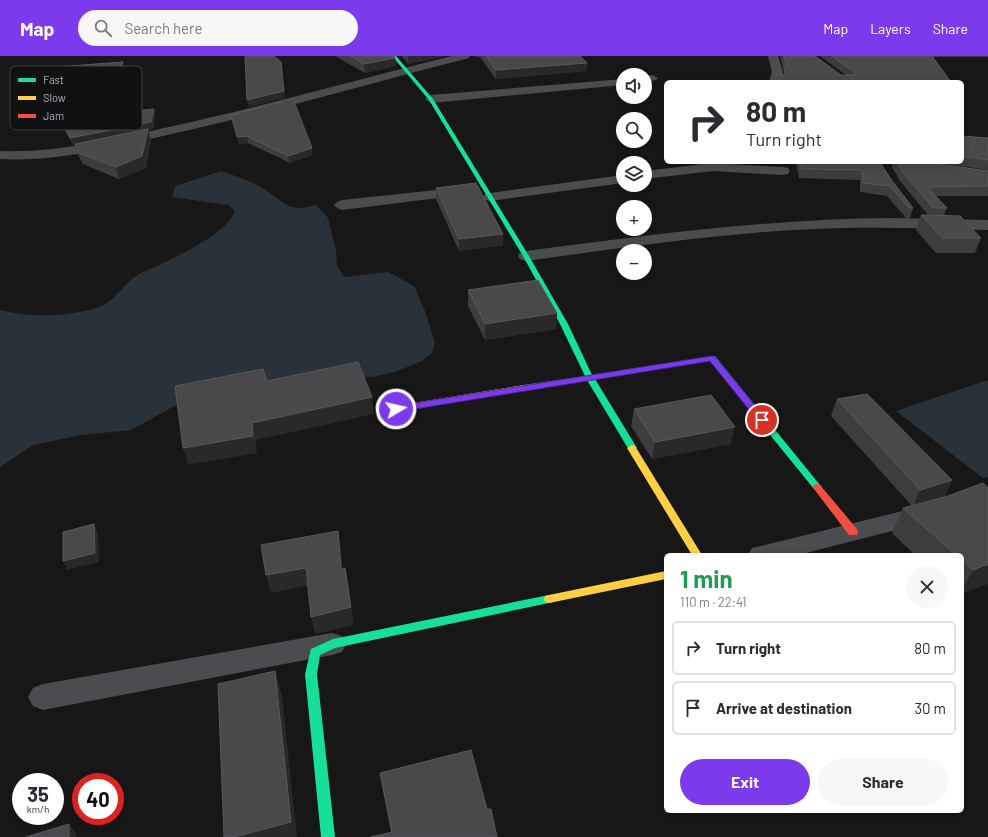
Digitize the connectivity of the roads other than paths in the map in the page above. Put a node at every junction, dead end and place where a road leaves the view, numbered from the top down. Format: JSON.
{"nodes":[{"id":1,"x":394,"y":56,"type":"edge"},
{"id":2,"x":465,"y":56,"type":"edge"},
{"id":3,"x":772,"y":56,"type":"edge"},
{"id":4,"x":405,"y":71,"type":"junction"},
{"id":5,"x":776,"y":80,"type":"edge"},
{"id":6,"x":616,"y":83,"type":"edge"},
{"id":7,"x":431,"y":99,"type":"junction"},
{"id":8,"x":0,"y":156,"type":"edge"},
{"id":9,"x":783,"y":171,"type":"dead end"},
{"id":10,"x":652,"y":174,"type":"edge"},
{"id":11,"x":616,"y":179,"type":"edge"},
{"id":12,"x":487,"y":192,"type":"junction"},
{"id":13,"x":342,"y":206,"type":"dead end"},
{"id":14,"x":910,"y":207,"type":"edge"},
{"id":15,"x":924,"y":223,"type":"junction"},
{"id":16,"x":988,"y":225,"type":"edge"},
{"id":17,"x":526,"y":256,"type":"junction"},
{"id":18,"x":590,"y":378,"type":"junction"},
{"id":19,"x":396,"y":409,"type":"dead end"},
{"id":20,"x":947,"y":507,"type":"edge"},
{"id":21,"x":853,"y":532,"type":"junction"},
{"id":22,"x":696,"y":553,"type":"edge"},
{"id":23,"x":769,"y":553,"type":"edge"},
{"id":24,"x":664,"y":575,"type":"edge"},
{"id":25,"x":333,"y":644,"type":"junction"},
{"id":26,"x":43,"y":697,"type":"dead end"},
{"id":27,"x":328,"y":837,"type":"edge"}],
"edges":[{"from":1,"to":4,"type":"street"},
{"from":2,"to":4,"type":"street"},
{"from":3,"to":5,"type":"street"},
{"from":4,"to":7,"type":"street"},
{"from":4,"to":8,"type":"street"},
{"from":6,"to":7,"type":"street"},
{"from":7,"to":12,"type":"street"},
{"from":9,"to":10,"type":"street"},
{"from":11,"to":12,"type":"street"},
{"from":12,"to":13,"type":"street"},
{"from":12,"to":17,"type":"street"},
{"from":14,"to":15,"type":"street"},
{"from":15,"to":16,"type":"street"},
{"from":15,"to":17,"type":"street"},
{"from":17,"to":18,"type":"street"},
{"from":18,"to":19,"type":"street"},
{"from":18,"to":21,"type":"street"},
{"from":18,"to":22,"type":"street"},
{"from":20,"to":21,"type":"street"},
{"from":21,"to":23,"type":"street"},
{"from":24,"to":25,"type":"street"},
{"from":25,"to":26,"type":"street"},
{"from":25,"to":27,"type":"street"}]}
